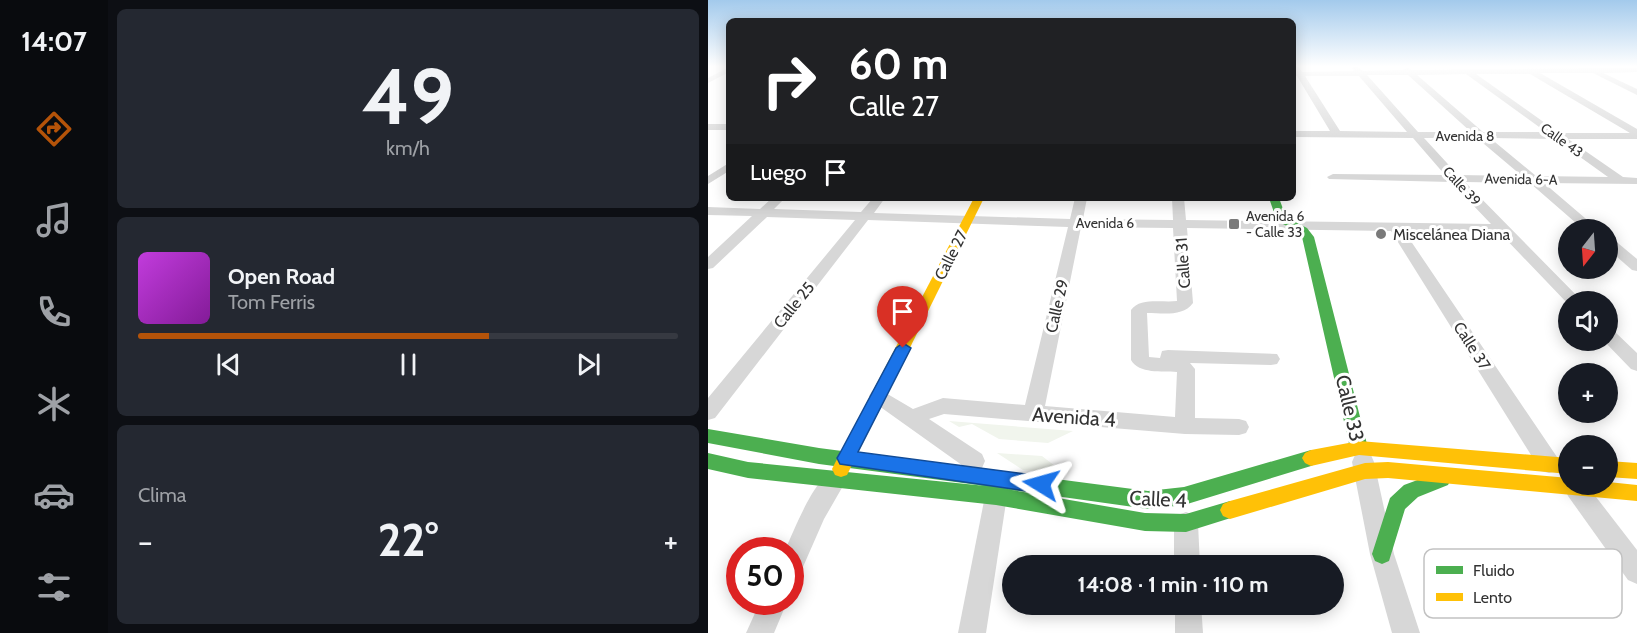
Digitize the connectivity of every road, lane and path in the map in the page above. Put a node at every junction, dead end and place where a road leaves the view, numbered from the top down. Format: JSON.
{"nodes":[{"id":1,"x":1311,"y":96,"type":"edge"},
{"id":2,"x":1381,"y":96,"type":"edge"},
{"id":3,"x":1435,"y":96,"type":"edge"},
{"id":4,"x":1500,"y":96,"type":"edge"},
{"id":5,"x":1571,"y":96,"type":"edge"},
{"id":6,"x":708,"y":127,"type":"edge"},
{"id":7,"x":726,"y":127,"type":"edge"},
{"id":8,"x":1296,"y":134,"type":"edge"},
{"id":9,"x":1337,"y":134,"type":"junction"},
{"id":10,"x":1415,"y":135,"type":"junction"},
{"id":11,"x":1480,"y":136,"type":"junction"},
{"id":12,"x":1556,"y":136,"type":"junction"},
{"id":13,"x":1636,"y":136,"type":"edge"},
{"id":14,"x":726,"y":168,"type":"edge"},
{"id":15,"x":1333,"y":177,"type":"dead end"},
{"id":16,"x":1455,"y":178,"type":"junction"},
{"id":17,"x":1534,"y":179,"type":"junction"},
{"id":18,"x":1621,"y":180,"type":"junction"},
{"id":19,"x":1637,"y":181,"type":"edge"},
{"id":20,"x":708,"y":182,"type":"edge"},
{"id":21,"x":1637,"y":191,"type":"edge"},
{"id":22,"x":776,"y":201,"type":"edge"},
{"id":23,"x":877,"y":201,"type":"edge"},
{"id":24,"x":978,"y":201,"type":"edge"},
{"id":25,"x":1080,"y":201,"type":"edge"},
{"id":26,"x":1178,"y":201,"type":"edge"},
{"id":27,"x":1275,"y":201,"type":"edge"},
{"id":28,"x":708,"y":211,"type":"edge"},
{"id":29,"x":762,"y":213,"type":"junction"},
{"id":30,"x":864,"y":217,"type":"junction"},
{"id":31,"x":1580,"y":219,"type":"edge"},
{"id":32,"x":969,"y":220,"type":"junction"},
{"id":33,"x":1076,"y":223,"type":"junction"},
{"id":34,"x":1180,"y":224,"type":"junction"},
{"id":35,"x":1292,"y":224,"type":"junction"},
{"id":36,"x":1395,"y":227,"type":"junction"},
{"id":37,"x":1503,"y":228,"type":"junction"},
{"id":38,"x":1618,"y":251,"type":"edge"},
{"id":39,"x":708,"y":264,"type":"edge"},
{"id":40,"x":1637,"y":267,"type":"edge"},
{"id":41,"x":1564,"y":291,"type":"edge"},
{"id":42,"x":1618,"y":345,"type":"edge"},
{"id":43,"x":1140,"y":355,"type":"junction"},
{"id":44,"x":1271,"y":359,"type":"dead end"},
{"id":45,"x":1637,"y":364,"type":"edge"},
{"id":46,"x":879,"y":396,"type":"junction"},
{"id":47,"x":708,"y":412,"type":"edge"},
{"id":48,"x":1033,"y":414,"type":"junction"},
{"id":49,"x":911,"y":418,"type":"junction"},
{"id":50,"x":1185,"y":426,"type":"junction"},
{"id":51,"x":1239,"y":427,"type":"dead end"},
{"id":52,"x":708,"y":436,"type":"edge"},
{"id":53,"x":1362,"y":459,"type":"junction"},
{"id":54,"x":708,"y":461,"type":"edge"},
{"id":55,"x":974,"y":461,"type":"dead end"},
{"id":56,"x":1549,"y":464,"type":"junction"},
{"id":57,"x":841,"y":469,"type":"junction"},
{"id":58,"x":1558,"y":469,"type":"edge"},
{"id":59,"x":1618,"y":470,"type":"edge"},
{"id":60,"x":1637,"y":471,"type":"edge"},
{"id":61,"x":1446,"y":477,"type":"junction"},
{"id":62,"x":1558,"y":477,"type":"edge"},
{"id":63,"x":1618,"y":488,"type":"edge"},
{"id":64,"x":1637,"y":493,"type":"edge"},
{"id":65,"x":1584,"y":495,"type":"edge"},
{"id":66,"x":996,"y":496,"type":"junction"},
{"id":67,"x":1186,"y":524,"type":"junction"},
{"id":68,"x":804,"y":537,"type":"edge"},
{"id":69,"x":1622,"y":549,"type":"edge"},
{"id":70,"x":1622,"y":549,"type":"edge"},
{"id":71,"x":1382,"y":554,"type":"junction"},
{"id":72,"x":1187,"y":555,"type":"edge"},
{"id":73,"x":1637,"y":571,"type":"edge"},
{"id":74,"x":768,"y":615,"type":"edge"},
{"id":75,"x":1188,"y":615,"type":"edge"},
{"id":76,"x":760,"y":633,"type":"edge"},
{"id":77,"x":972,"y":633,"type":"edge"},
{"id":78,"x":1189,"y":633,"type":"edge"},
{"id":79,"x":1406,"y":633,"type":"edge"}],
"edges":[{"from":1,"to":9,"type":"street"},
{"from":2,"to":10,"type":"street","name":"Calle 39"},
{"from":3,"to":11,"type":"street"},
{"from":4,"to":12,"type":"street","name":"Calle 43"},
{"from":5,"to":13,"type":"street"},
{"from":6,"to":7,"type":"street"},
{"from":8,"to":9,"type":"street","name":"Avenida 8"},
{"from":9,"to":10,"type":"street","name":"Avenida 8"},
{"from":10,"to":11,"type":"street","name":"Avenida 8"},
{"from":10,"to":16,"type":"street","name":"Calle 39"},
{"from":11,"to":12,"type":"street","name":"Avenida 8"},
{"from":11,"to":17,"type":"street"},
{"from":12,"to":13,"type":"street","name":"Avenida 8"},
{"from":12,"to":18,"type":"street","name":"Calle 43"},
{"from":14,"to":20,"type":"street"},
{"from":15,"to":16,"type":"street","name":"Avenida 6-A"},
{"from":16,"to":17,"type":"street","name":"Avenida 6-A"},
{"from":16,"to":37,"type":"street","name":"Calle 39"},
{"from":17,"to":18,"type":"street","name":"Avenida 6-A"},
{"from":17,"to":31,"type":"street"},
{"from":18,"to":19,"type":"street","name":"Avenida 6-A"},
{"from":18,"to":21,"type":"street","name":"Calle 43"},
{"from":22,"to":29,"type":"street"},
{"from":23,"to":30,"type":"street","name":"Calle 25"},
{"from":24,"to":32,"type":"main road","name":"Calle 27"},
{"from":25,"to":33,"type":"street","name":"Calle 29"},
{"from":26,"to":34,"type":"street","name":"Calle 31"},
{"from":27,"to":35,"type":"main road","name":"Calle 33"},
{"from":28,"to":29,"type":"street","name":"Avenida 6"},
{"from":29,"to":30,"type":"street","name":"Avenida 6"},
{"from":29,"to":39,"type":"street"},
{"from":30,"to":32,"type":"street","name":"Avenida 6"},
{"from":30,"to":47,"type":"street","name":"Calle 25"},
{"from":32,"to":33,"type":"street","name":"Avenida 6"},
{"from":32,"to":46,"type":"main road","name":"Calle 27"},
{"from":33,"to":34,"type":"street","name":"Avenida 6"},
{"from":33,"to":48,"type":"street","name":"Calle 29"},
{"from":34,"to":35,"type":"street","name":"Avenida 6"},
{"from":34,"to":43,"type":"street","name":"Calle 31"},
{"from":35,"to":36,"type":"street","name":"Avenida 6"},
{"from":35,"to":53,"type":"main road","name":"Calle 33"},
{"from":36,"to":37,"type":"street","name":"Avenida 6"},
{"from":36,"to":56,"type":"street","name":"Calle 37"},
{"from":37,"to":41,"type":"street","name":"Calle 39"},
{"from":38,"to":40,"type":"street"},
{"from":42,"to":45,"type":"street"},
{"from":43,"to":44,"type":"street"},
{"from":43,"to":50,"type":"street"},
{"from":46,"to":49,"type":"street"},
{"from":46,"to":57,"type":"main road","name":"Calle 27"},
{"from":48,"to":49,"type":"street","name":"Avenida 4"},
{"from":48,"to":50,"type":"street","name":"Avenida 4"},
{"from":49,"to":55,"type":"street"},
{"from":50,"to":51,"type":"street","name":"Avenida 4"},
{"from":52,"to":57,"type":"main road","name":"Calle 4"},
{"from":53,"to":56,"type":"main road","name":"Calle 4"},
{"from":53,"to":57,"type":"main road","name":"Calle 4"},
{"from":53,"to":61,"type":"main road","name":"Calle 4"},
{"from":53,"to":67,"type":"main road","name":"Calle 4"},
{"from":53,"to":71,"type":"street","name":"Calle 33"},
{"from":54,"to":57,"type":"main road","name":"Calle 4"},
{"from":56,"to":58,"type":"main road","name":"Calle 4"},
{"from":57,"to":66,"type":"main road","name":"Calle 4"},
{"from":57,"to":68,"type":"street","name":"Calle 27"},
{"from":59,"to":60,"type":"main road"},
{"from":61,"to":62,"type":"main road","name":"Calle 4"},
{"from":61,"to":71,"type":"main road"},
{"from":63,"to":64,"type":"main road","name":"Calle 4"},
{"from":65,"to":70,"type":"street"},
{"from":66,"to":67,"type":"main road","name":"Calle 4"},
{"from":66,"to":77,"type":"street"},
{"from":67,"to":72,"type":"street"},
{"from":69,"to":73,"type":"street"},
{"from":71,"to":79,"type":"street","name":"Calle 33"},
{"from":74,"to":76,"type":"street"},
{"from":75,"to":78,"type":"street"}]}
